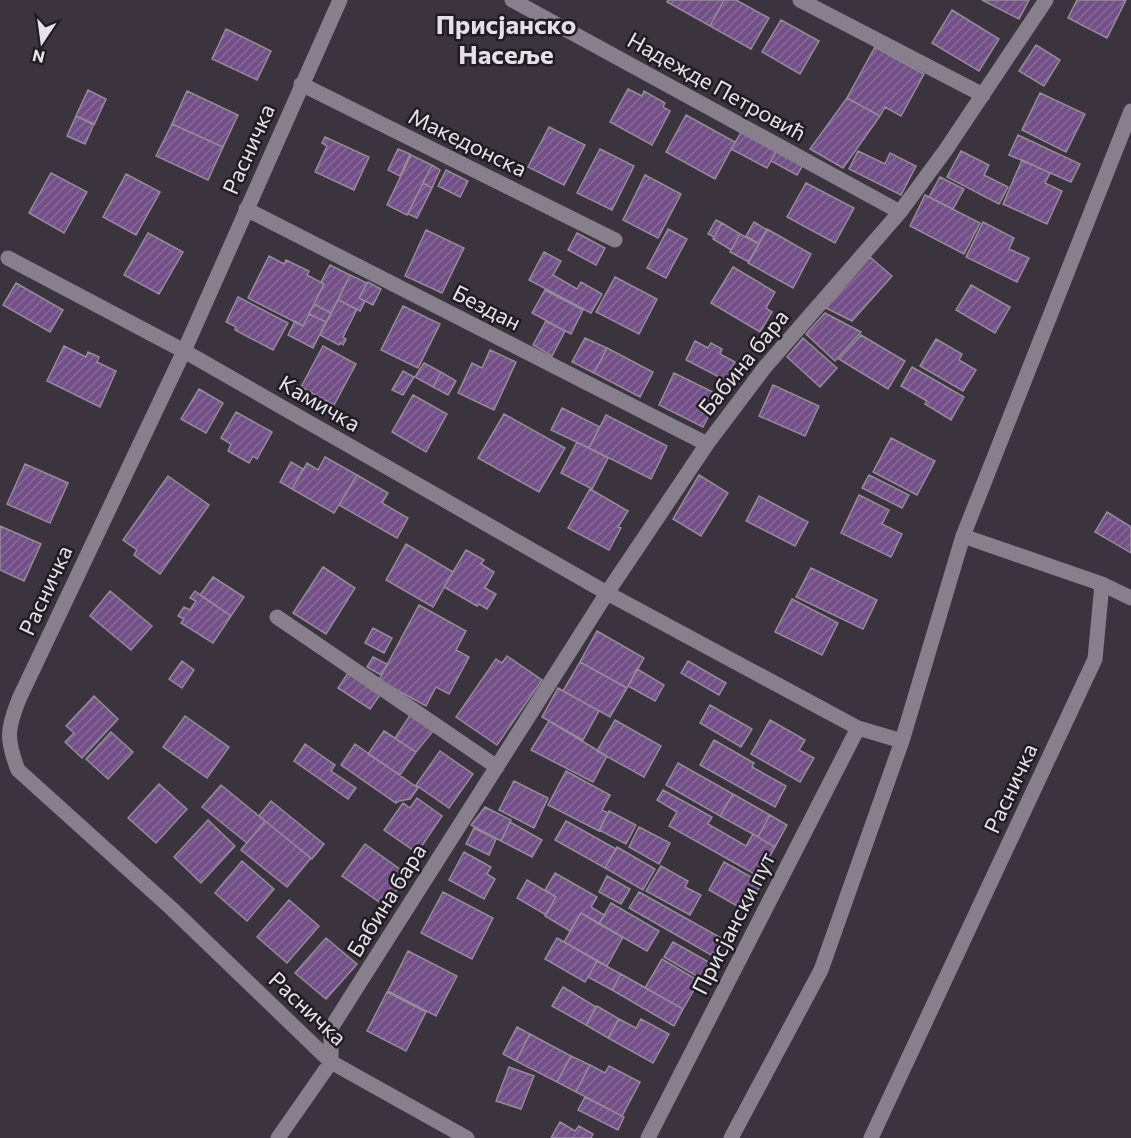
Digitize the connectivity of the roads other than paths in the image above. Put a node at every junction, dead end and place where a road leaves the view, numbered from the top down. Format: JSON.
{"nodes":[{"id":1,"x":340,"y":0,"type":"edge"},
{"id":2,"x":512,"y":0,"type":"edge"},
{"id":3,"x":800,"y":0,"type":"edge"},
{"id":4,"x":1046,"y":0,"type":"edge"},
{"id":5,"x":302,"y":84,"type":"junction"},
{"id":6,"x":983,"y":95,"type":"junction"},
{"id":7,"x":1131,"y":111,"type":"edge"},
{"id":8,"x":246,"y":209,"type":"junction"},
{"id":9,"x":900,"y":212,"type":"junction"},
{"id":10,"x":615,"y":240,"type":"dead end"},
{"id":11,"x":8,"y":258,"type":"dead end"},
{"id":12,"x":184,"y":351,"type":"junction"},
{"id":13,"x":707,"y":444,"type":"junction"},
{"id":14,"x":963,"y":536,"type":"junction"},
{"id":15,"x":1102,"y":584,"type":"junction"},
{"id":16,"x":607,"y":593,"type":"junction"},
{"id":17,"x":1131,"y":598,"type":"edge"},
{"id":18,"x":277,"y":617,"type":"dead end"},
{"id":19,"x":858,"y":728,"type":"junction"},
{"id":20,"x":902,"y":741,"type":"junction"},
{"id":21,"x":497,"y":767,"type":"junction"},
{"id":22,"x":331,"y":1062,"type":"junction"},
{"id":23,"x":279,"y":1138,"type":"edge"},
{"id":24,"x":467,"y":1138,"type":"edge"},
{"id":25,"x":648,"y":1138,"type":"edge"},
{"id":26,"x":731,"y":1138,"type":"edge"},
{"id":27,"x":871,"y":1138,"type":"edge"}],
"edges":[{"from":1,"to":5,"type":"street","name":"Расничка"},
{"from":2,"to":9,"type":"street","name":"Надежде Петровић"},
{"from":3,"to":6,"type":"street"},
{"from":4,"to":6,"type":"street","name":"Бабина бара"},
{"from":5,"to":8,"type":"street","name":"Расничка"},
{"from":5,"to":10,"type":"street","name":"Македонска"},
{"from":6,"to":9,"type":"street","name":"Бабина бара"},
{"from":7,"to":14,"type":"street"},
{"from":8,"to":12,"type":"street","name":"Расничка"},
{"from":8,"to":13,"type":"street","name":"Бездан"},
{"from":9,"to":13,"type":"street","name":"Бабина бара"},
{"from":11,"to":12,"type":"street","name":"Камичка"},
{"from":12,"to":16,"type":"street","name":"Камичка"},
{"from":12,"to":22,"type":"street","name":"Расничка"},
{"from":13,"to":16,"type":"street","name":"Бабина бара"},
{"from":14,"to":15,"type":"street"},
{"from":14,"to":20,"type":"street"},
{"from":15,"to":17,"type":"street"},
{"from":15,"to":27,"type":"street","name":"Расничка"},
{"from":16,"to":19,"type":"street","name":"Камичка"},
{"from":16,"to":21,"type":"street","name":"Бабина бара"},
{"from":18,"to":21,"type":"street"},
{"from":19,"to":20,"type":"street","name":"Камичка"},
{"from":19,"to":25,"type":"street","name":"Присјански пут"},
{"from":20,"to":26,"type":"street"},
{"from":21,"to":22,"type":"street","name":"Бабина бара"},
{"from":22,"to":23,"type":"street"},
{"from":22,"to":24,"type":"street","name":"Расничка"}]}
